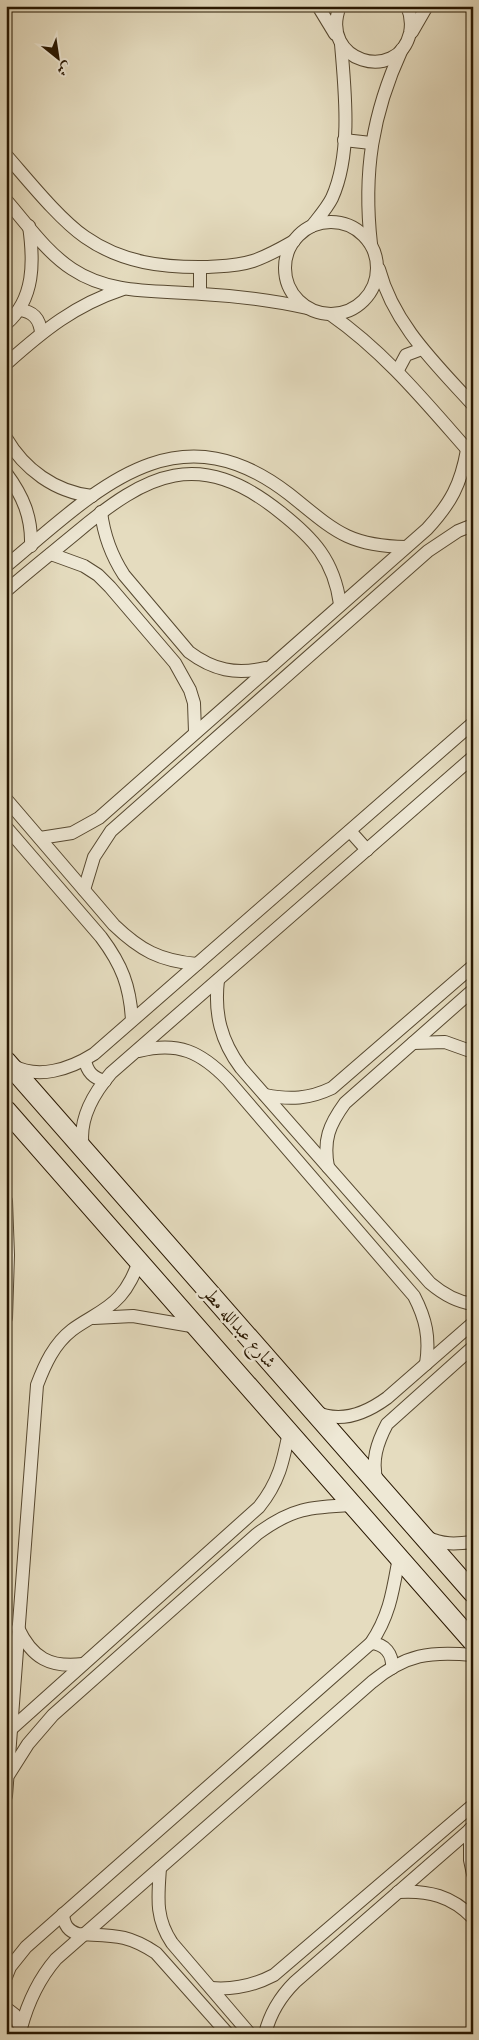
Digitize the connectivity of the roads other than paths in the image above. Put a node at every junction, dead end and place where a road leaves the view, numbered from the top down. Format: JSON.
{"nodes":[{"id":1,"x":318,"y":6,"type":"edge"},
{"id":2,"x":340,"y":6,"type":"edge"},
{"id":3,"x":407,"y":6,"type":"edge"},
{"id":4,"x":427,"y":6,"type":"edge"},
{"id":5,"x":340,"y":42,"type":"junction"},
{"id":6,"x":406,"y":44,"type":"junction"},
{"id":7,"x":344,"y":140,"type":"junction"},
{"id":8,"x":371,"y":143,"type":"junction"},
{"id":9,"x":7,"y":159,"type":"edge"},
{"id":10,"x":6,"y":200,"type":"edge"},
{"id":11,"x":29,"y":226,"type":"junction"},
{"id":12,"x":312,"y":226,"type":"junction"},
{"id":13,"x":294,"y":241,"type":"junction"},
{"id":14,"x":372,"y":246,"type":"junction"},
{"id":15,"x":376,"y":260,"type":"junction"},
{"id":16,"x":200,"y":267,"type":"junction"},
{"id":17,"x":124,"y":289,"type":"junction"},
{"id":18,"x":200,"y":294,"type":"junction"},
{"id":19,"x":308,"y":308,"type":"junction"},
{"id":20,"x":19,"y":310,"type":"junction"},
{"id":21,"x":330,"y":314,"type":"junction"},
{"id":22,"x":6,"y":324,"type":"edge"},
{"id":23,"x":41,"y":333,"type":"junction"},
{"id":24,"x":422,"y":349,"type":"junction"},
{"id":25,"x":6,"y":364,"type":"edge"},
{"id":26,"x":398,"y":370,"type":"junction"},
{"id":27,"x":473,"y":405,"type":"edge"},
{"id":28,"x":6,"y":438,"type":"edge"},
{"id":29,"x":470,"y":453,"type":"edge"},
{"id":30,"x":20,"y":457,"type":"junction"},
{"id":31,"x":6,"y":468,"type":"edge"},
{"id":32,"x":136,"y":469,"type":"junction"},
{"id":33,"x":6,"y":474,"type":"edge"},
{"id":34,"x":145,"y":484,"type":"junction"},
{"id":35,"x":92,"y":496,"type":"junction"},
{"id":36,"x":101,"y":512,"type":"junction"},
{"id":37,"x":320,"y":520,"type":"junction"},
{"id":38,"x":473,"y":525,"type":"edge"},
{"id":39,"x":427,"y":529,"type":"junction"},
{"id":40,"x":306,"y":534,"type":"junction"},
{"id":41,"x":438,"y":543,"type":"junction"},
{"id":42,"x":31,"y":546,"type":"junction"},
{"id":43,"x":406,"y":547,"type":"junction"},
{"id":44,"x":51,"y":554,"type":"junction"},
{"id":45,"x":6,"y":567,"type":"edge"},
{"id":46,"x":124,"y":575,"type":"junction"},
{"id":47,"x":18,"y":581,"type":"junction"},
{"id":48,"x":110,"y":587,"type":"junction"},
{"id":49,"x":6,"y":591,"type":"edge"},
{"id":50,"x":340,"y":604,"type":"junction"},
{"id":51,"x":189,"y":652,"type":"junction"},
{"id":52,"x":175,"y":663,"type":"junction"},
{"id":53,"x":268,"y":668,"type":"junction"},
{"id":54,"x":473,"y":723,"type":"edge"},
{"id":55,"x":195,"y":732,"type":"junction"},
{"id":56,"x":473,"y":757,"type":"edge"},
{"id":57,"x":6,"y":799,"type":"edge"},
{"id":58,"x":99,"y":818,"type":"junction"},
{"id":59,"x":6,"y":827,"type":"edge"},
{"id":60,"x":111,"y":831,"type":"junction"},
{"id":61,"x":350,"y":831,"type":"junction"},
{"id":62,"x":40,"y":838,"type":"junction"},
{"id":63,"x":367,"y":850,"type":"junction"},
{"id":64,"x":84,"y":890,"type":"junction"},
{"id":65,"x":114,"y":925,"type":"junction"},
{"id":66,"x":101,"y":937,"type":"junction"},
{"id":67,"x":197,"y":964,"type":"junction"},
{"id":68,"x":473,"y":966,"type":"edge"},
{"id":69,"x":218,"y":980,"type":"junction"},
{"id":70,"x":473,"y":990,"type":"edge"},
{"id":71,"x":132,"y":1020,"type":"junction"},
{"id":72,"x":413,"y":1043,"type":"junction"},
{"id":73,"x":137,"y":1051,"type":"junction"},
{"id":74,"x":473,"y":1052,"type":"edge"},
{"id":75,"x":230,"y":1053,"type":"junction"},
{"id":76,"x":85,"y":1060,"type":"junction"},
{"id":77,"x":8,"y":1062,"type":"edge"},
{"id":78,"x":214,"y":1066,"type":"junction"},
{"id":79,"x":105,"y":1081,"type":"junction"},
{"id":80,"x":332,"y":1088,"type":"junction"},
{"id":81,"x":265,"y":1095,"type":"junction"},
{"id":82,"x":345,"y":1103,"type":"junction"},
{"id":83,"x":6,"y":1110,"type":"edge"},
{"id":84,"x":83,"y":1148,"type":"junction"},
{"id":85,"x":328,"y":1167,"type":"junction"},
{"id":86,"x":6,"y":1201,"type":"edge"},
{"id":87,"x":139,"y":1262,"type":"junction"},
{"id":88,"x":430,"y":1283,"type":"junction"},
{"id":89,"x":414,"y":1296,"type":"junction"},
{"id":90,"x":473,"y":1304,"type":"edge"},
{"id":91,"x":6,"y":1318,"type":"edge"},
{"id":92,"x":91,"y":1318,"type":"junction"},
{"id":93,"x":473,"y":1323,"type":"edge"},
{"id":94,"x":197,"y":1327,"type":"junction"},
{"id":95,"x":473,"y":1347,"type":"edge"},
{"id":96,"x":265,"y":1356,"type":"junction"},
{"id":97,"x":426,"y":1364,"type":"junction"},
{"id":98,"x":239,"y":1376,"type":"junction"},
{"id":99,"x":387,"y":1398,"type":"junction"},
{"id":100,"x":312,"y":1409,"type":"junction"},
{"id":101,"x":399,"y":1412,"type":"junction"},
{"id":102,"x":289,"y":1432,"type":"junction"},
{"id":103,"x":378,"y":1484,"type":"junction"},
{"id":104,"x":352,"y":1505,"type":"junction"},
{"id":105,"x":260,"y":1507,"type":"junction"},
{"id":106,"x":271,"y":1524,"type":"junction"},
{"id":107,"x":423,"y":1536,"type":"junction"},
{"id":108,"x":473,"y":1542,"type":"edge"},
{"id":109,"x":398,"y":1557,"type":"junction"},
{"id":110,"x":473,"y":1593,"type":"edge"},
{"id":111,"x":18,"y":1628,"type":"junction"},
{"id":112,"x":473,"y":1642,"type":"edge"},
{"id":113,"x":371,"y":1643,"type":"junction"},
{"id":114,"x":473,"y":1655,"type":"edge"},
{"id":115,"x":83,"y":1664,"type":"junction"},
{"id":116,"x":392,"y":1668,"type":"junction"},
{"id":117,"x":58,"y":1687,"type":"junction"},
{"id":118,"x":69,"y":1700,"type":"junction"},
{"id":119,"x":10,"y":1730,"type":"junction"},
{"id":120,"x":8,"y":1776,"type":"junction"},
{"id":121,"x":6,"y":1796,"type":"edge"},
{"id":122,"x":473,"y":1805,"type":"edge"},
{"id":123,"x":472,"y":1828,"type":"edge"},
{"id":124,"x":160,"y":1868,"type":"junction"},
{"id":125,"x":473,"y":1874,"type":"edge"},
{"id":126,"x":398,"y":1892,"type":"junction"},
{"id":127,"x":472,"y":1913,"type":"edge"},
{"id":128,"x":63,"y":1914,"type":"junction"},
{"id":129,"x":83,"y":1935,"type":"junction"},
{"id":130,"x":179,"y":1952,"type":"junction"},
{"id":131,"x":167,"y":1963,"type":"junction"},
{"id":132,"x":283,"y":1968,"type":"junction"},
{"id":133,"x":6,"y":1977,"type":"edge"},
{"id":134,"x":295,"y":1982,"type":"junction"},
{"id":135,"x":211,"y":1988,"type":"junction"},
{"id":136,"x":6,"y":2008,"type":"edge"},
{"id":137,"x":22,"y":2032,"type":"edge"},
{"id":138,"x":228,"y":2034,"type":"edge"},
{"id":139,"x":250,"y":2034,"type":"edge"},
{"id":140,"x":265,"y":2034,"type":"edge"}],
"edges":[{"from":1,"to":5,"type":"street"},
{"from":2,"to":5,"type":"street"},
{"from":3,"to":6,"type":"street"},
{"from":4,"to":6,"type":"street"},
{"from":5,"to":6,"type":"street"},
{"from":5,"to":7,"type":"street"},
{"from":6,"to":8,"type":"street"},
{"from":7,"to":8,"type":"street"},
{"from":7,"to":12,"type":"street"},
{"from":8,"to":14,"type":"street"},
{"from":9,"to":16,"type":"street"},
{"from":10,"to":11,"type":"street"},
{"from":11,"to":17,"type":"street"},
{"from":11,"to":20,"type":"street"},
{"from":12,"to":13,"type":"street"},
{"from":12,"to":14,"type":"street"},
{"from":13,"to":16,"type":"street"},
{"from":13,"to":19,"type":"street"},
{"from":14,"to":15,"type":"street"},
{"from":15,"to":21,"type":"street"},
{"from":15,"to":24,"type":"street"},
{"from":16,"to":18,"type":"street"},
{"from":17,"to":18,"type":"street"},
{"from":17,"to":23,"type":"street"},
{"from":18,"to":19,"type":"street"},
{"from":19,"to":21,"type":"street"},
{"from":20,"to":22,"type":"street"},
{"from":20,"to":23,"type":"street"},
{"from":21,"to":26,"type":"street"},
{"from":23,"to":25,"type":"street"},
{"from":24,"to":26,"type":"street"},
{"from":24,"to":27,"type":"street"},
{"from":26,"to":29,"type":"street"},
{"from":28,"to":30,"type":"street"},
{"from":29,"to":39,"type":"street"},
{"from":30,"to":31,"type":"street"},
{"from":30,"to":35,"type":"street"},
{"from":32,"to":34,"type":"street"},
{"from":32,"to":35,"type":"street"},
{"from":32,"to":37,"type":"street"},
{"from":33,"to":42,"type":"street"},
{"from":34,"to":36,"type":"street"},
{"from":34,"to":40,"type":"street"},
{"from":35,"to":42,"type":"street"},
{"from":36,"to":44,"type":"street"},
{"from":36,"to":46,"type":"street"},
{"from":37,"to":40,"type":"street"},
{"from":37,"to":43,"type":"street"},
{"from":38,"to":41,"type":"street"},
{"from":39,"to":41,"type":"street"},
{"from":39,"to":43,"type":"street"},
{"from":40,"to":50,"type":"street"},
{"from":41,"to":60,"type":"street"},
{"from":42,"to":45,"type":"street"},
{"from":43,"to":50,"type":"street"},
{"from":44,"to":47,"type":"street"},
{"from":44,"to":48,"type":"street"},
{"from":45,"to":47,"type":"street"},
{"from":46,"to":48,"type":"street"},
{"from":46,"to":51,"type":"street"},
{"from":47,"to":49,"type":"street"},
{"from":48,"to":52,"type":"street"},
{"from":50,"to":53,"type":"street"},
{"from":51,"to":52,"type":"street"},
{"from":51,"to":53,"type":"street"},
{"from":52,"to":55,"type":"street"},
{"from":53,"to":55,"type":"street"},
{"from":54,"to":61,"type":"street"},
{"from":55,"to":58,"type":"street"},
{"from":56,"to":63,"type":"street"},
{"from":57,"to":62,"type":"street"},
{"from":58,"to":60,"type":"street"},
{"from":58,"to":62,"type":"street"},
{"from":59,"to":66,"type":"street"},
{"from":60,"to":64,"type":"street"},
{"from":61,"to":63,"type":"street"},
{"from":61,"to":67,"type":"street"},
{"from":62,"to":64,"type":"street"},
{"from":63,"to":69,"type":"street"},
{"from":64,"to":65,"type":"street"},
{"from":65,"to":66,"type":"street"},
{"from":65,"to":67,"type":"street"},
{"from":66,"to":71,"type":"street"},
{"from":67,"to":71,"type":"street"},
{"from":68,"to":80,"type":"street"},
{"from":69,"to":73,"type":"street"},
{"from":69,"to":75,"type":"street"},
{"from":70,"to":72,"type":"street"},
{"from":71,"to":76,"type":"street"},
{"from":72,"to":74,"type":"street"},
{"from":72,"to":82,"type":"street"},
{"from":73,"to":78,"type":"street"},
{"from":73,"to":79,"type":"street"},
{"from":75,"to":78,"type":"street"},
{"from":75,"to":81,"type":"street"},
{"from":76,"to":77,"type":"street"},
{"from":76,"to":79,"type":"street"},
{"from":77,"to":84,"type":"street","name":"شارع عبدالله مطر"},
{"from":78,"to":89,"type":"street"},
{"from":79,"to":84,"type":"street"},
{"from":80,"to":81,"type":"street"},
{"from":80,"to":82,"type":"street"},
{"from":81,"to":85,"type":"street"},
{"from":82,"to":85,"type":"street"},
{"from":83,"to":87,"type":"street","name":"شارع عبدالله مطر"},
{"from":84,"to":96,"type":"street","name":"شارع عبدالله مطر"},
{"from":85,"to":88,"type":"street"},
{"from":86,"to":91,"type":"street"},
{"from":87,"to":92,"type":"street"},
{"from":87,"to":94,"type":"street","name":"شارع عبدالله مطر"},
{"from":88,"to":89,"type":"street"},
{"from":88,"to":90,"type":"street"},
{"from":89,"to":97,"type":"street"},
{"from":92,"to":94,"type":"street"},
{"from":92,"to":111,"type":"street"},
{"from":93,"to":97,"type":"street"},
{"from":94,"to":98,"type":"street","name":"شارع عبدالله مطر"},
{"from":95,"to":101,"type":"street"},
{"from":96,"to":98,"type":"street"},
{"from":96,"to":100,"type":"street","name":"شارع عبدالله مطر"},
{"from":97,"to":99,"type":"street"},
{"from":98,"to":102,"type":"street","name":"شارع عبدالله مطر"},
{"from":99,"to":100,"type":"street"},
{"from":99,"to":101,"type":"street"},
{"from":100,"to":103,"type":"street","name":"شارع عبدالله مطر"},
{"from":101,"to":103,"type":"street"},
{"from":102,"to":104,"type":"street","name":"شارع عبدالله مطر"},
{"from":102,"to":105,"type":"street"},
{"from":103,"to":107,"type":"street","name":"شارع عبدالله مطر"},
{"from":104,"to":106,"type":"street"},
{"from":104,"to":109,"type":"street","name":"شارع عبدالله مطر"},
{"from":105,"to":106,"type":"street"},
{"from":105,"to":115,"type":"street"},
{"from":106,"to":118,"type":"street"},
{"from":107,"to":108,"type":"street"},
{"from":107,"to":110,"type":"street","name":"شارع عبدالله مطر"},
{"from":109,"to":112,"type":"street","name":"شارع عبدالله مطر"},
{"from":109,"to":113,"type":"street"},
{"from":111,"to":115,"type":"street"},
{"from":111,"to":119,"type":"street"},
{"from":113,"to":116,"type":"street"},
{"from":113,"to":128,"type":"street"},
{"from":114,"to":116,"type":"street"},
{"from":115,"to":117,"type":"street"},
{"from":116,"to":124,"type":"street"},
{"from":117,"to":118,"type":"street"},
{"from":117,"to":119,"type":"street"},
{"from":118,"to":120,"type":"street"},
{"from":119,"to":120,"type":"street"},
{"from":120,"to":121,"type":"street"},
{"from":122,"to":132,"type":"street"},
{"from":123,"to":125,"type":"street"},
{"from":123,"to":126,"type":"street"},
{"from":124,"to":129,"type":"street"},
{"from":124,"to":130,"type":"street"},
{"from":126,"to":127,"type":"street"},
{"from":126,"to":134,"type":"street"},
{"from":128,"to":129,"type":"street"},
{"from":128,"to":133,"type":"street"},
{"from":129,"to":131,"type":"street"},
{"from":129,"to":137,"type":"street"},
{"from":130,"to":131,"type":"street"},
{"from":130,"to":135,"type":"street"},
{"from":131,"to":138,"type":"street"},
{"from":132,"to":134,"type":"street"},
{"from":132,"to":135,"type":"street"},
{"from":134,"to":140,"type":"street"},
{"from":135,"to":139,"type":"street"},
{"from":136,"to":137,"type":"street"}]}
